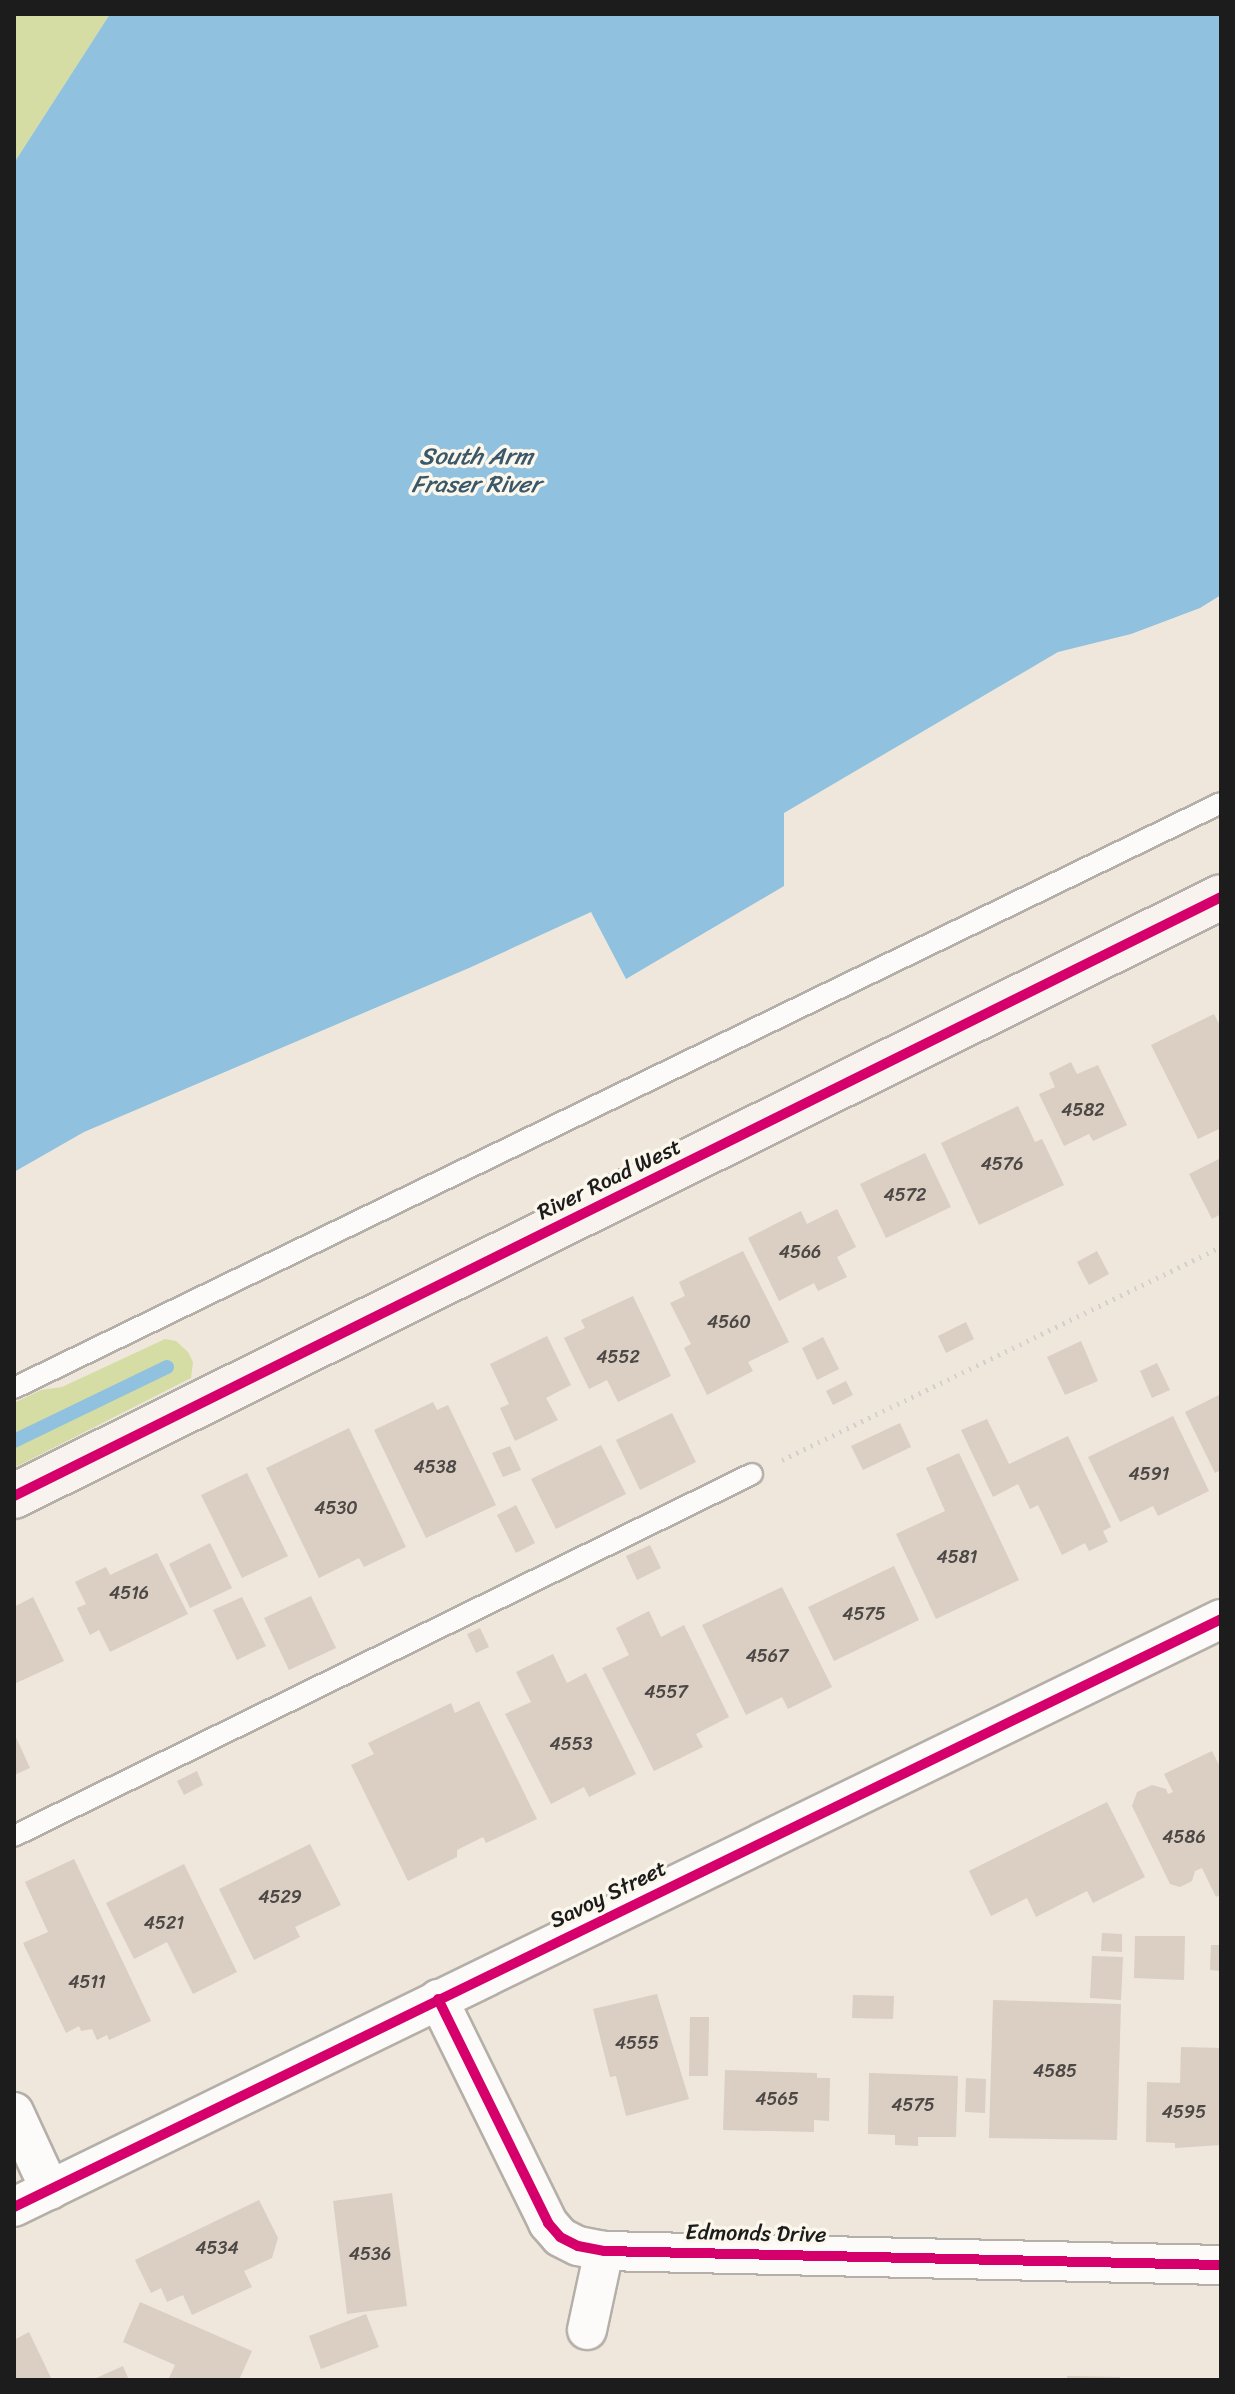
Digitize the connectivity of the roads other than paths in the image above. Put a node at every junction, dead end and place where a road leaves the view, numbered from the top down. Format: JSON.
{"nodes":[{"id":1,"x":1221,"y":803,"type":"edge"},
{"id":2,"x":1221,"y":897,"type":"edge"},
{"id":3,"x":14,"y":1388,"type":"edge"},
{"id":4,"x":752,"y":1474,"type":"road end"},
{"id":5,"x":14,"y":1496,"type":"edge"},
{"id":6,"x":1221,"y":1619,"type":"edge"},
{"id":7,"x":14,"y":1836,"type":"edge"},
{"id":8,"x":438,"y":1999,"type":"junction"},
{"id":9,"x":14,"y":2112,"type":"edge"},
{"id":10,"x":50,"y":2190,"type":"junction"},
{"id":11,"x":14,"y":2207,"type":"edge"},
{"id":12,"x":604,"y":2251,"type":"junction"},
{"id":13,"x":1221,"y":2265,"type":"edge"},
{"id":14,"x":587,"y":2330,"type":"dead end"}],
"edges":[{"from":1,"to":3,"type":"lane"},
{"from":2,"to":5,"type":"main road","name":"River Road West"},
{"from":4,"to":7,"type":"lane"},
{"from":6,"to":8,"type":"street","name":"Savoy Street"},
{"from":8,"to":10,"type":"street","name":"Savoy Street"},
{"from":8,"to":12,"type":"street","name":"Edmonds Drive"},
{"from":9,"to":10,"type":"street"},
{"from":10,"to":11,"type":"street","name":"Savoy Street"},
{"from":12,"to":13,"type":"street","name":"Edmonds Drive"},
{"from":12,"to":14,"type":"street"}]}
